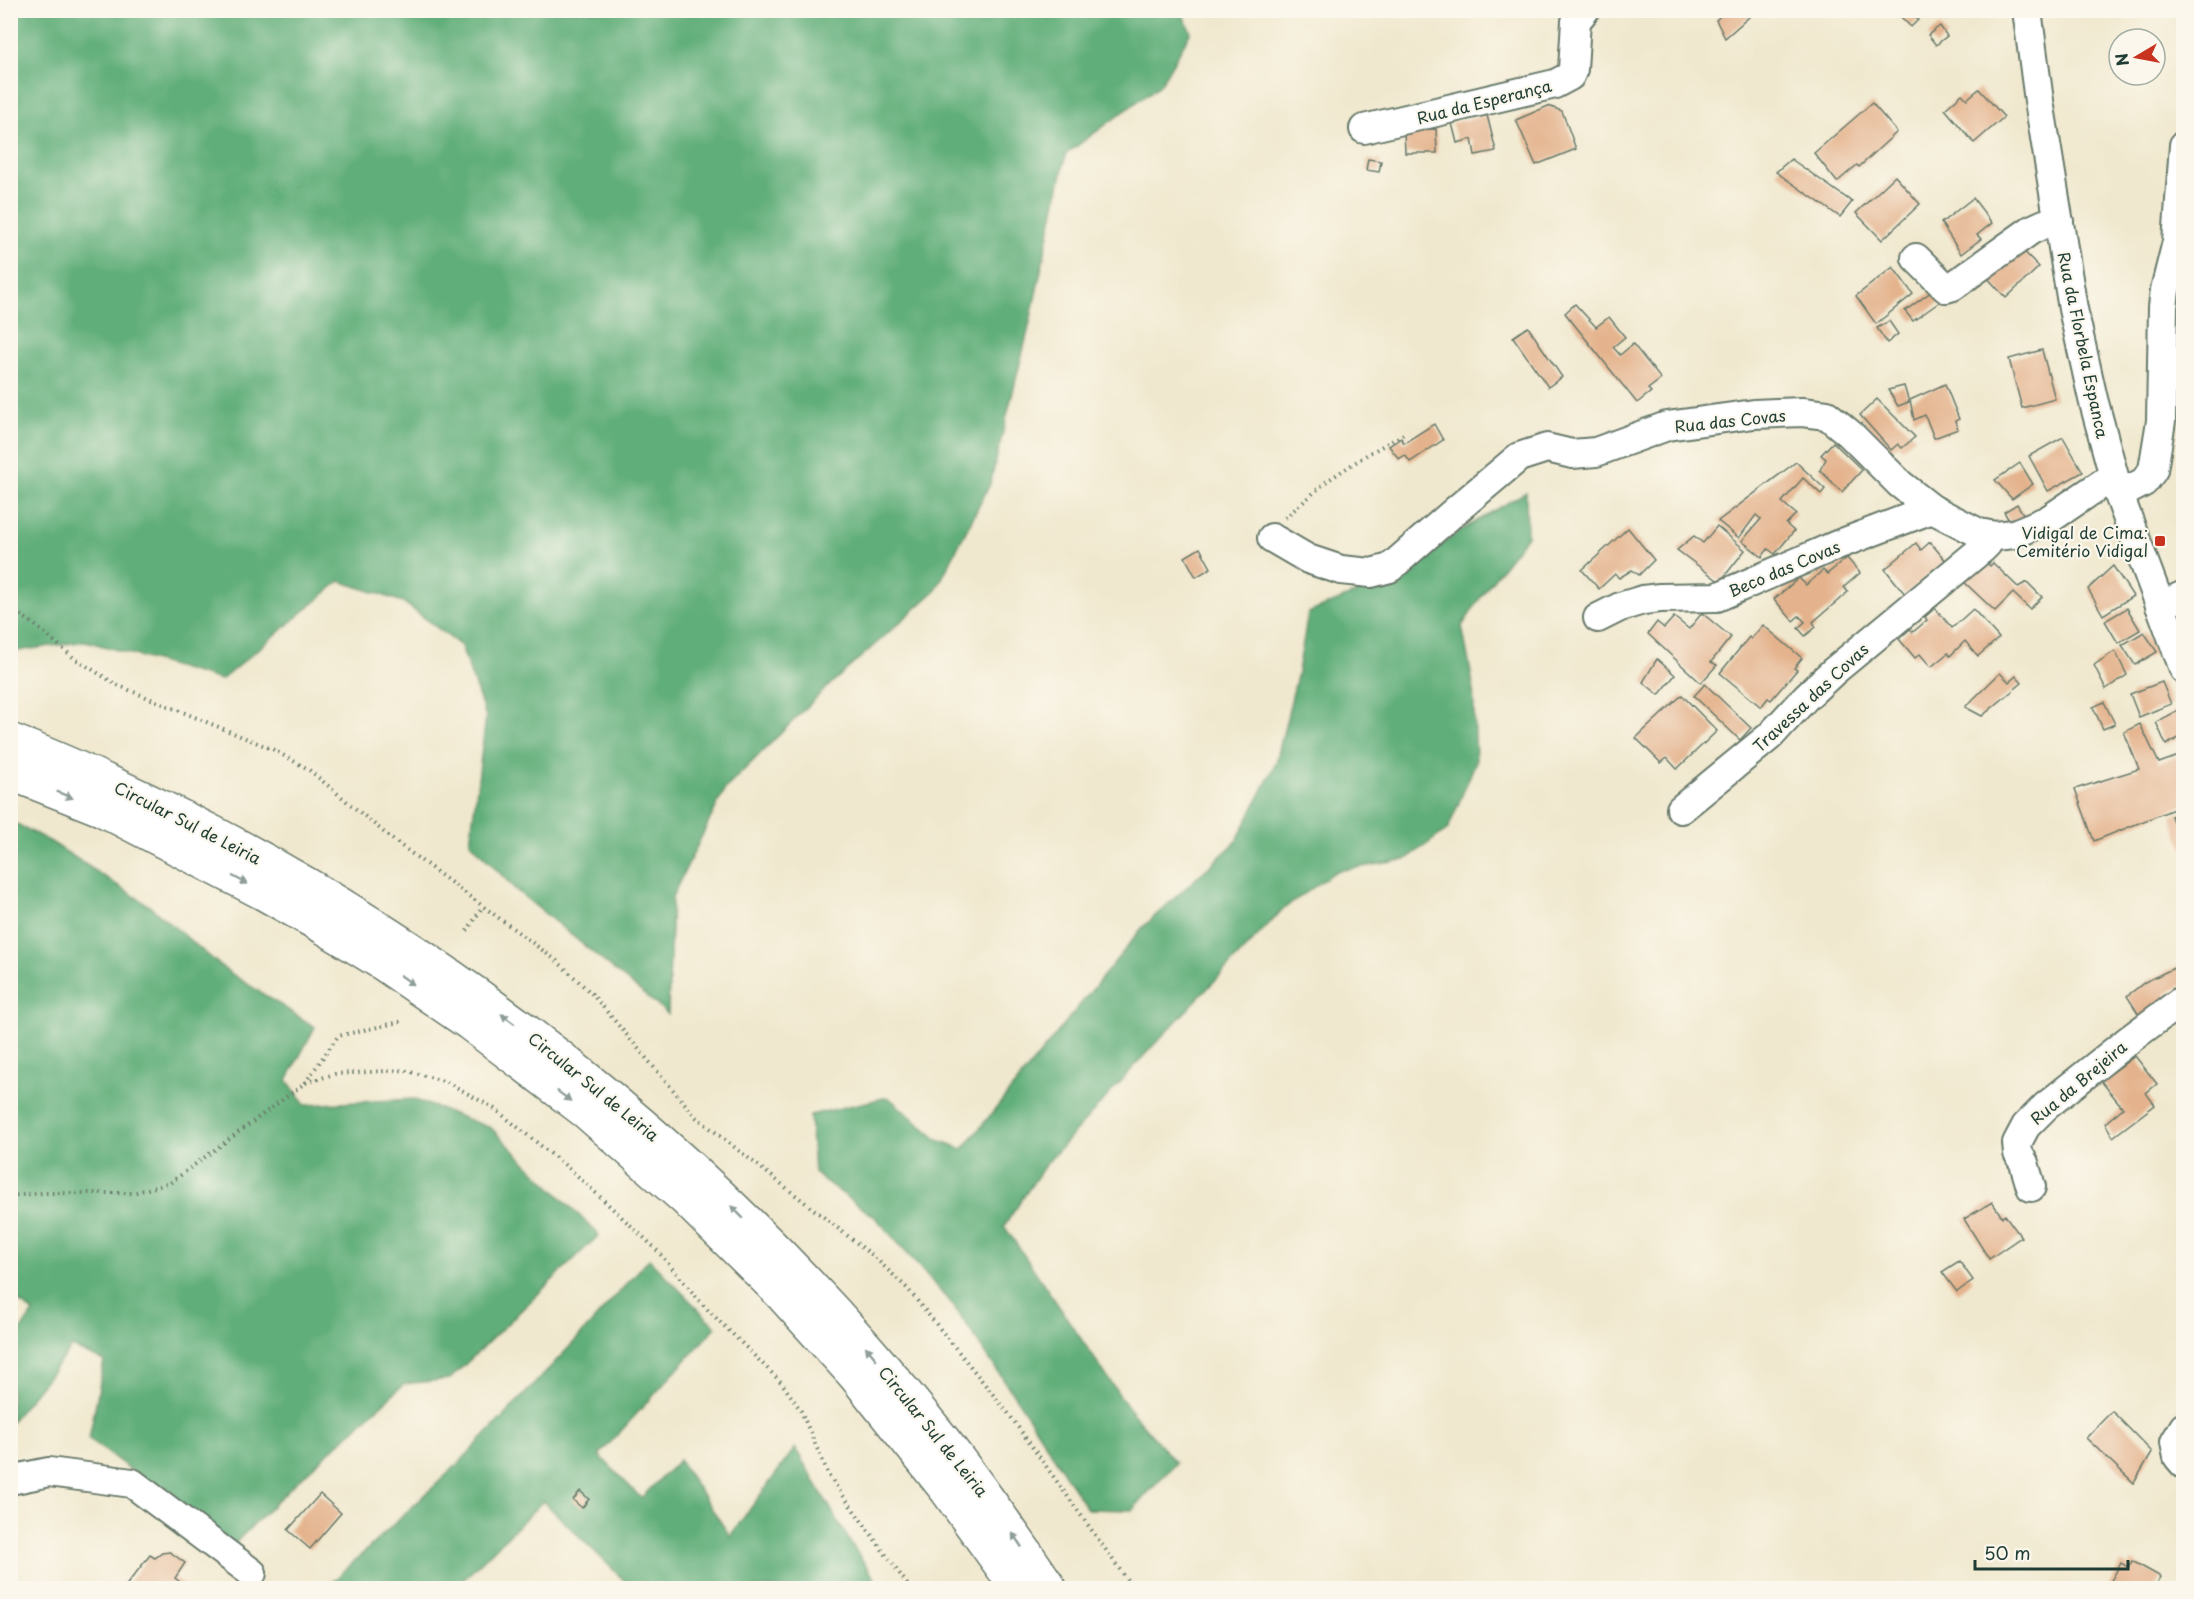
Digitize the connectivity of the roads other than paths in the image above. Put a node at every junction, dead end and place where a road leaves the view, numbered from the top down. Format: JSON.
{"nodes":[{"id":1,"x":1585,"y":10,"type":"edge"},
{"id":2,"x":2027,"y":10,"type":"edge"},
{"id":3,"x":1364,"y":129,"type":"dead end"},
{"id":4,"x":2184,"y":145,"type":"edge"},
{"id":5,"x":2059,"y":222,"type":"junction"},
{"id":6,"x":1916,"y":258,"type":"dead end"},
{"id":7,"x":2116,"y":486,"type":"junction"},
{"id":8,"x":1932,"y":509,"type":"junction"},
{"id":9,"x":1987,"y":535,"type":"junction"},
{"id":10,"x":1272,"y":538,"type":"road end"},
{"id":11,"x":2172,"y":601,"type":"edge"},
{"id":12,"x":1598,"y":618,"type":"dead end"},
{"id":13,"x":2184,"y":669,"type":"edge"},
{"id":14,"x":10,"y":740,"type":"edge"},
{"id":15,"x":10,"y":773,"type":"edge"},
{"id":16,"x":1681,"y":809,"type":"dead end"},
{"id":17,"x":2184,"y":999,"type":"edge"},
{"id":18,"x":2031,"y":1187,"type":"dead end"},
{"id":19,"x":2184,"y":1427,"type":"edge"},
{"id":20,"x":2184,"y":1464,"type":"edge"},
{"id":21,"x":10,"y":1480,"type":"edge"},
{"id":22,"x":252,"y":1573,"type":"dead end"},
{"id":23,"x":1017,"y":1588,"type":"edge"},
{"id":24,"x":1050,"y":1588,"type":"edge"}],
"edges":[{"from":1,"to":3,"type":"street","name":"Rua da Esperança"},
{"from":2,"to":5,"type":"street","name":"Rua da Florbela Espanca"},
{"from":4,"to":7,"type":"street","name":"Rua das Covas"},
{"from":5,"to":6,"type":"street"},
{"from":5,"to":7,"type":"street","name":"Rua da Florbela Espanca"},
{"from":7,"to":9,"type":"street","name":"Rua das Covas"},
{"from":7,"to":11,"type":"street","name":"Rua da Florbela Espanca"},
{"from":8,"to":9,"type":"street","name":"Rua das Covas"},
{"from":8,"to":10,"type":"street","name":"Rua das Covas"},
{"from":8,"to":12,"type":"street","name":"Beco das Covas"},
{"from":9,"to":16,"type":"street","name":"Travessa das Covas"},
{"from":11,"to":13,"type":"street","name":"Rua da Florbela Espanca"},
{"from":24,"to":14,"type":"highway","name":"Circular Sul de Leiria","one_way":true},
{"from":15,"to":23,"type":"highway","name":"Circular Sul de Leiria","one_way":true},
{"from":17,"to":18,"type":"street","name":"Rua da Brejeira"},
{"from":19,"to":20,"type":"street"},
{"from":21,"to":22,"type":"street"}]}
